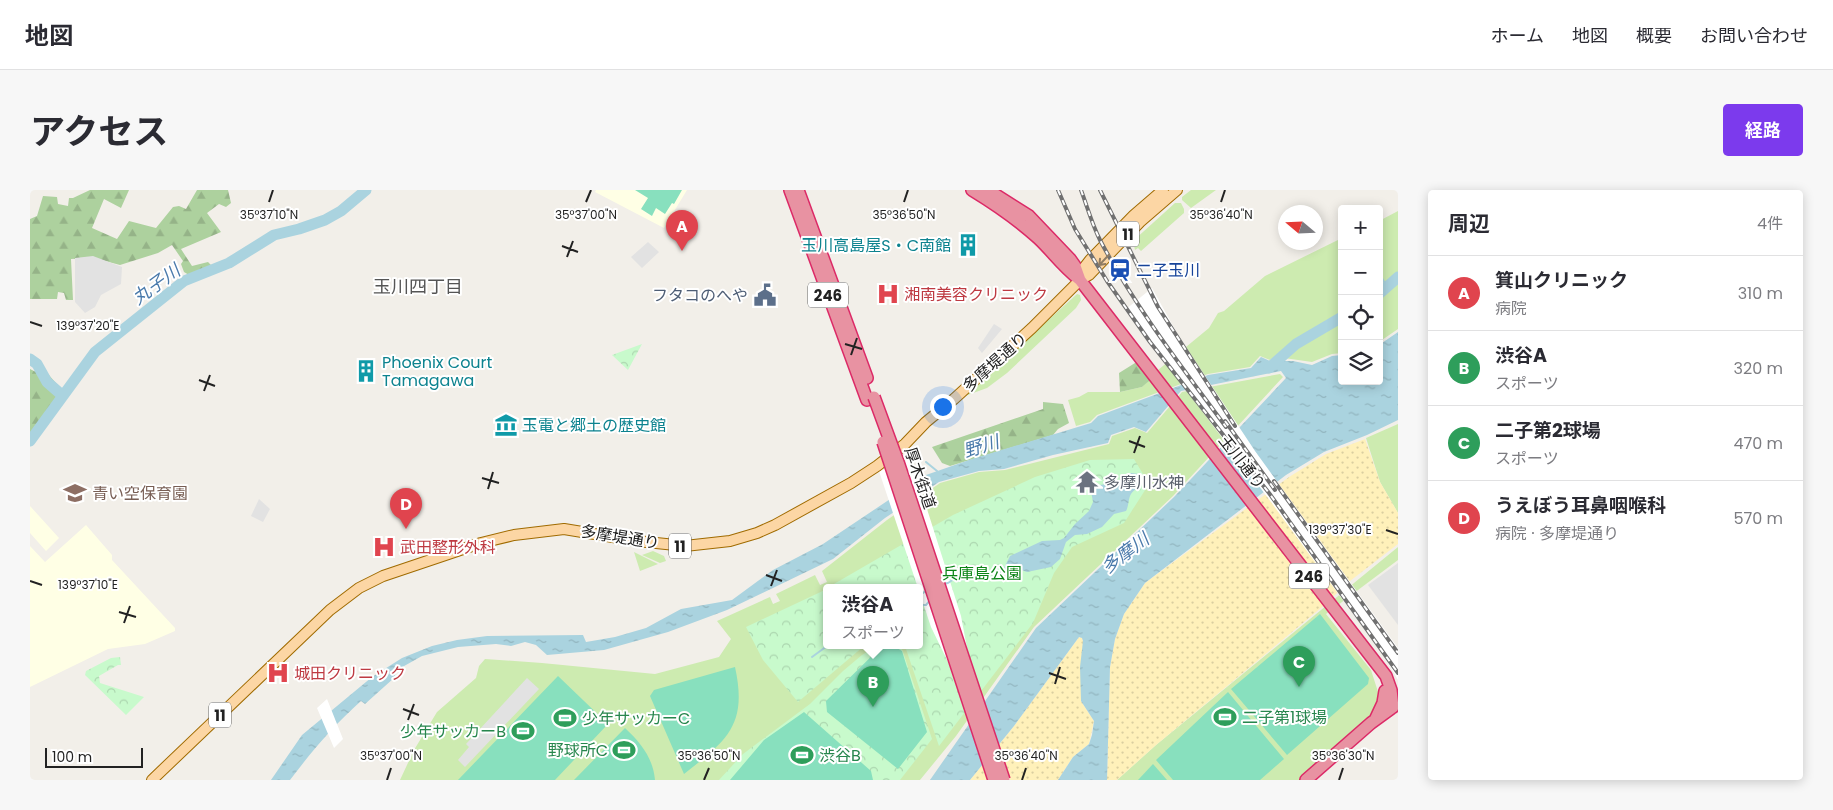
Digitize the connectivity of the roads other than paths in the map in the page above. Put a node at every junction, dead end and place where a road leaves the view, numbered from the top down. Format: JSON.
{"nodes":[{"id":1,"x":790,"y":190,"type":"edge"},
{"id":2,"x":798,"y":190,"type":"edge"},
{"id":3,"x":972,"y":190,"type":"edge"},
{"id":4,"x":988,"y":190,"type":"edge"},
{"id":5,"x":1163,"y":190,"type":"edge"},
{"id":6,"x":1177,"y":190,"type":"edge"},
{"id":7,"x":1080,"y":280,"type":"junction"},
{"id":8,"x":1378,"y":665,"type":"junction"},
{"id":9,"x":1392,"y":698,"type":"edge"},
{"id":10,"x":152,"y":780,"type":"edge"},
{"id":11,"x":994,"y":780,"type":"edge"},
{"id":12,"x":1004,"y":780,"type":"edge"},
{"id":13,"x":1306,"y":780,"type":"edge"}],
"edges":[{"from":1,"to":11,"type":"highway","name":"厚木街道","number":"246","bridge":true},
{"from":2,"to":12,"type":"highway","name":"厚木街道","number":"246","bridge":true},
{"from":3,"to":7,"type":"highway","name":"玉川通り","number":"246"},
{"from":4,"to":7,"type":"highway","name":"玉川通り","number":"246"},
{"from":5,"to":7,"type":"main road","name":"多摩堤通り","number":"11"},
{"from":6,"to":7,"type":"main road","name":"多摩堤通り","number":"11","one_way":true},
{"from":7,"to":8,"type":"highway","name":"玉川通り","number":"246"},
{"from":7,"to":10,"type":"main road","name":"多摩堤通り","number":"11"},
{"from":8,"to":9,"type":"highway","name":"玉川通り","number":"246"},
{"from":8,"to":9,"type":"highway","name":"玉川通り","number":"246"},
{"from":9,"to":13,"type":"highway"}]}
